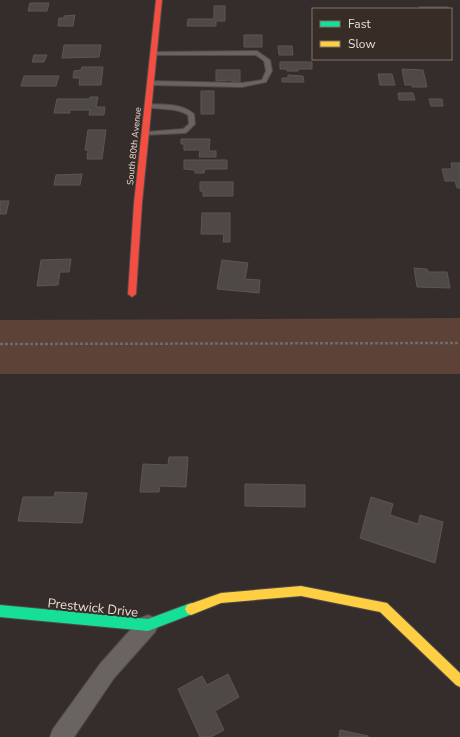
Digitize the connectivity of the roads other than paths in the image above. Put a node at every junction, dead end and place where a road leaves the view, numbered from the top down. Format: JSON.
{"nodes":[{"id":1,"x":159,"y":0,"type":"edge"},
{"id":2,"x":154,"y":53,"type":"junction"},
{"id":3,"x":151,"y":83,"type":"junction"},
{"id":4,"x":148,"y":106,"type":"junction"},
{"id":5,"x":145,"y":134,"type":"junction"},
{"id":6,"x":132,"y":294,"type":"dead end"},
{"id":7,"x":0,"y":611,"type":"edge"},
{"id":8,"x":148,"y":625,"type":"junction"},
{"id":9,"x":460,"y":681,"type":"edge"},
{"id":10,"x":61,"y":737,"type":"edge"}],
"edges":[{"from":1,"to":2,"type":"street","name":"South 80th Avenue"},
{"from":2,"to":3,"type":"street","name":"South 80th Avenue"},
{"from":2,"to":3,"type":"lane"},
{"from":3,"to":4,"type":"street","name":"South 80th Avenue"},
{"from":4,"to":5,"type":"street","name":"South 80th Avenue"},
{"from":4,"to":5,"type":"lane"},
{"from":5,"to":6,"type":"street","name":"South 80th Avenue"},
{"from":7,"to":8,"type":"street","name":"Prestwick Drive"},
{"from":8,"to":9,"type":"street","name":"Prestwick Drive"},
{"from":8,"to":10,"type":"street"}]}
